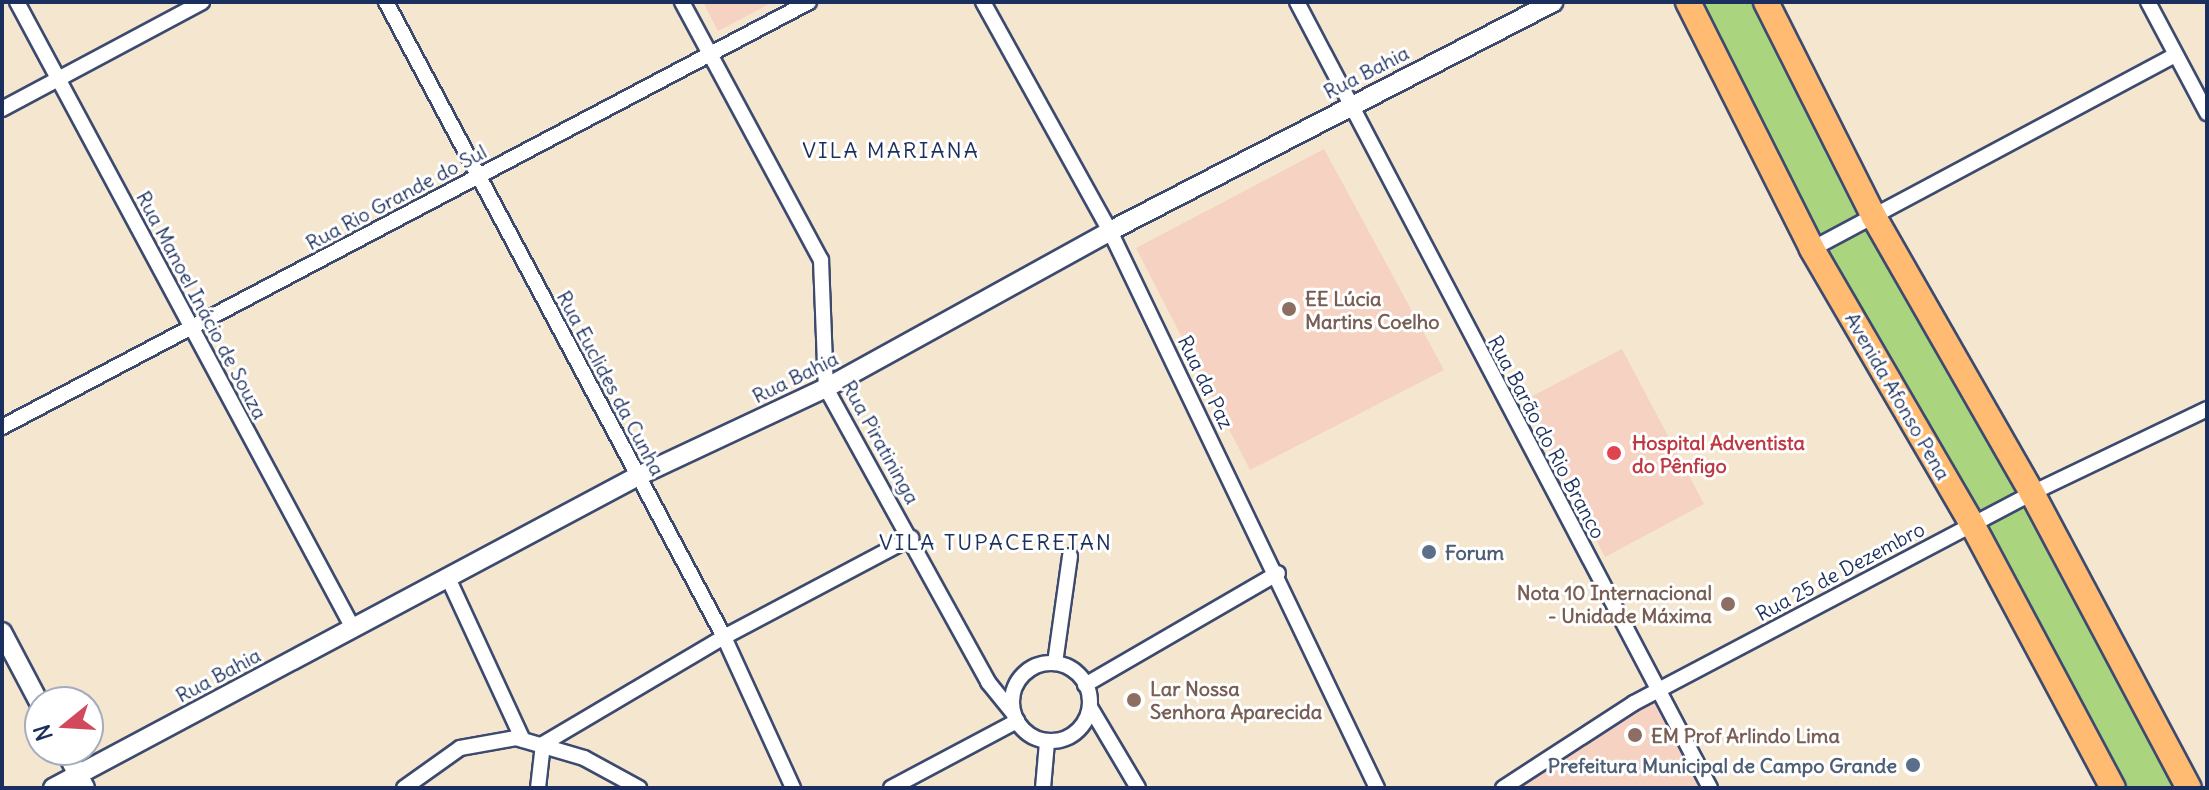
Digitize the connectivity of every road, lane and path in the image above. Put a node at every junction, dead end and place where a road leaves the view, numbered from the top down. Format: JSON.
{"nodes":[{"id":1,"x":17,"y":2,"type":"edge"},
{"id":2,"x":202,"y":2,"type":"edge"},
{"id":3,"x":386,"y":2,"type":"edge"},
{"id":4,"x":682,"y":2,"type":"edge"},
{"id":5,"x":809,"y":2,"type":"edge"},
{"id":6,"x":983,"y":2,"type":"edge"},
{"id":7,"x":1297,"y":2,"type":"edge"},
{"id":8,"x":1553,"y":2,"type":"edge"},
{"id":9,"x":1688,"y":2,"type":"edge"},
{"id":10,"x":1766,"y":2,"type":"edge"},
{"id":11,"x":2148,"y":2,"type":"edge"},
{"id":12,"x":711,"y":54,"type":"junction"},
{"id":13,"x":2176,"y":55,"type":"junction"},
{"id":14,"x":58,"y":79,"type":"junction"},
{"id":15,"x":1351,"y":104,"type":"junction"},
{"id":16,"x":2,"y":109,"type":"edge"},
{"id":17,"x":2207,"y":113,"type":"edge"},
{"id":18,"x":478,"y":176,"type":"junction"},
{"id":19,"x":1874,"y":217,"type":"junction"},
{"id":20,"x":1110,"y":231,"type":"junction"},
{"id":21,"x":1812,"y":249,"type":"junction"},
{"id":22,"x":191,"y":328,"type":"junction"},
{"id":23,"x":826,"y":388,"type":"junction"},
{"id":24,"x":2207,"y":409,"type":"edge"},
{"id":25,"x":2,"y":427,"type":"edge"},
{"id":26,"x":638,"y":476,"type":"junction"},
{"id":27,"x":2032,"y":493,"type":"junction"},
{"id":28,"x":1972,"y":524,"type":"junction"},
{"id":29,"x":911,"y":538,"type":"junction"},
{"id":30,"x":1070,"y":556,"type":"dead end"},
{"id":31,"x":1278,"y":573,"type":"junction"},
{"id":32,"x":449,"y":580,"type":"junction"},
{"id":33,"x":353,"y":628,"type":"junction"},
{"id":34,"x":2,"y":632,"type":"edge"},
{"id":35,"x":724,"y":637,"type":"junction"},
{"id":36,"x":1055,"y":663,"type":"junction"},
{"id":37,"x":1085,"y":685,"type":"junction"},
{"id":38,"x":30,"y":686,"type":"edge"},
{"id":39,"x":1658,"y":690,"type":"junction"},
{"id":40,"x":1090,"y":707,"type":"junction"},
{"id":41,"x":1015,"y":717,"type":"junction"},
{"id":42,"x":523,"y":740,"type":"junction"},
{"id":43,"x":1047,"y":742,"type":"junction"},
{"id":44,"x":543,"y":744,"type":"junction"},
{"id":45,"x":81,"y":781,"type":"edge"},
{"id":46,"x":53,"y":788,"type":"edge"},
{"id":47,"x":404,"y":788,"type":"edge"},
{"id":48,"x":538,"y":788,"type":"edge"},
{"id":49,"x":639,"y":788,"type":"edge"},
{"id":50,"x":793,"y":788,"type":"edge"},
{"id":51,"x":891,"y":788,"type":"edge"},
{"id":52,"x":1043,"y":788,"type":"edge"},
{"id":53,"x":1138,"y":788,"type":"edge"},
{"id":54,"x":1377,"y":788,"type":"edge"},
{"id":55,"x":1503,"y":788,"type":"edge"},
{"id":56,"x":1710,"y":788,"type":"edge"},
{"id":57,"x":2113,"y":788,"type":"edge"},
{"id":58,"x":2189,"y":788,"type":"edge"}],
"edges":[{"from":1,"to":14,"type":"street","name":"Rua Manoel Inácio de Souza"},
{"from":2,"to":14,"type":"street"},
{"from":3,"to":18,"type":"street","name":"Rua Euclides da Cunha"},
{"from":4,"to":12,"type":"street","name":"Rua Piratininga"},
{"from":5,"to":12,"type":"street","name":"Rua Rio Grande do Sul"},
{"from":6,"to":20,"type":"street","name":"Rua da Paz"},
{"from":7,"to":15,"type":"street","name":"Rua Barão do Rio Branco"},
{"from":8,"to":15,"type":"street","name":"Rua Bahia"},
{"from":9,"to":21,"type":"main road","name":"Avenida Afonso Pena"},
{"from":10,"to":19,"type":"main road"},
{"from":11,"to":13,"type":"street"},
{"from":12,"to":18,"type":"street","name":"Rua Rio Grande do Sul"},
{"from":12,"to":23,"type":"street","name":"Rua Piratininga"},
{"from":13,"to":17,"type":"street"},
{"from":13,"to":19,"type":"street"},
{"from":14,"to":16,"type":"street"},
{"from":14,"to":22,"type":"street","name":"Rua Manoel Inácio de Souza"},
{"from":15,"to":20,"type":"street","name":"Rua Bahia"},
{"from":15,"to":39,"type":"street","name":"Rua Barão do Rio Branco"},
{"from":18,"to":22,"type":"street","name":"Rua Rio Grande do Sul"},
{"from":18,"to":26,"type":"street","name":"Rua Euclides da Cunha"},
{"from":19,"to":21,"type":"street"},
{"from":19,"to":27,"type":"main road"},
{"from":20,"to":23,"type":"street","name":"Rua Bahia"},
{"from":20,"to":31,"type":"street","name":"Rua da Paz"},
{"from":21,"to":28,"type":"main road","name":"Avenida Afonso Pena"},
{"from":22,"to":25,"type":"street","name":"Rua Rio Grande do Sul"},
{"from":22,"to":33,"type":"street","name":"Rua Manoel Inácio de Souza"},
{"from":23,"to":26,"type":"street","name":"Rua Bahia"},
{"from":23,"to":29,"type":"street","name":"Rua Piratininga"},
{"from":24,"to":27,"type":"street","name":"Rua 25 de Dezembro"},
{"from":26,"to":32,"type":"street","name":"Rua Bahia"},
{"from":26,"to":35,"type":"street","name":"Rua Euclides da Cunha"},
{"from":27,"to":28,"type":"street","name":"Rua 25 de Dezembro"},
{"from":27,"to":58,"type":"main road"},
{"from":28,"to":39,"type":"street","name":"Rua 25 de Dezembro"},
{"from":28,"to":57,"type":"main road","name":"Avenida Afonso Pena"},
{"from":29,"to":35,"type":"street"},
{"from":29,"to":41,"type":"street","name":"Rua Piratininga"},
{"from":30,"to":36,"type":"street"},
{"from":31,"to":37,"type":"street"},
{"from":31,"to":54,"type":"street","name":"Rua da Paz"},
{"from":32,"to":33,"type":"street","name":"Rua Bahia"},
{"from":32,"to":42,"type":"street"},
{"from":33,"to":45,"type":"street","name":"Rua Bahia"},
{"from":34,"to":38,"type":"street"},
{"from":35,"to":44,"type":"street"},
{"from":35,"to":50,"type":"street","name":"Rua Euclides da Cunha"},
{"from":36,"to":37,"type":"street"},
{"from":36,"to":41,"type":"street"},
{"from":37,"to":40,"type":"street"},
{"from":39,"to":55,"type":"street","name":"Rua 25 de Dezembro"},
{"from":39,"to":56,"type":"street","name":"Rua Barão do Rio Branco"},
{"from":40,"to":43,"type":"street"},
{"from":40,"to":53,"type":"street"},
{"from":41,"to":43,"type":"street"},
{"from":41,"to":51,"type":"street"},
{"from":42,"to":44,"type":"street"},
{"from":42,"to":47,"type":"street"},
{"from":43,"to":52,"type":"street"},
{"from":44,"to":48,"type":"street"},
{"from":44,"to":49,"type":"street"},
{"from":45,"to":46,"type":"street","name":"Rua Bahia"}]}
